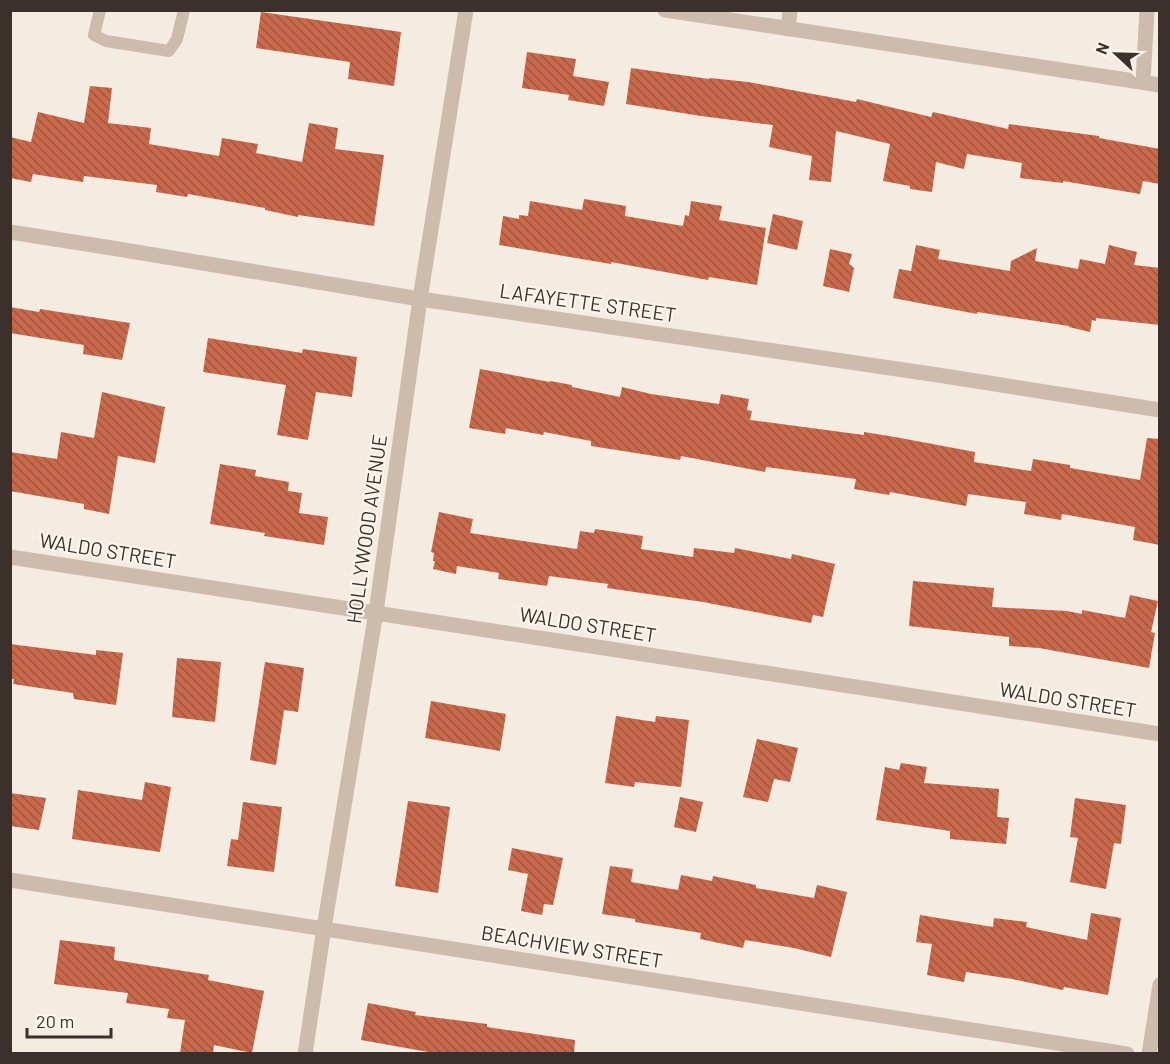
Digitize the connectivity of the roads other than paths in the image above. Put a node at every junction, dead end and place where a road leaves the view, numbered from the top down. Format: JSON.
{"nodes":[{"id":1,"x":99,"y":10,"type":"edge"},
{"id":2,"x":184,"y":10,"type":"edge"},
{"id":3,"x":466,"y":10,"type":"edge"},
{"id":4,"x":665,"y":10,"type":"edge"},
{"id":5,"x":790,"y":10,"type":"edge"},
{"id":6,"x":1147,"y":10,"type":"edge"},
{"id":7,"x":788,"y":29,"type":"junction"},
{"id":8,"x":1143,"y":82,"type":"junction"},
{"id":9,"x":1160,"y":85,"type":"edge"},
{"id":10,"x":10,"y":232,"type":"edge"},
{"id":11,"x":420,"y":299,"type":"junction"},
{"id":12,"x":1160,"y":410,"type":"edge"},
{"id":13,"x":10,"y":557,"type":"edge"},
{"id":14,"x":376,"y":612,"type":"junction"},
{"id":15,"x":1160,"y":734,"type":"edge"},
{"id":16,"x":10,"y":880,"type":"edge"},
{"id":17,"x":324,"y":928,"type":"junction"},
{"id":18,"x":1160,"y":985,"type":"edge"},
{"id":19,"x":305,"y":1053,"type":"edge"},
{"id":20,"x":1127,"y":1053,"type":"edge"},
{"id":21,"x":1149,"y":1053,"type":"edge"}],
"edges":[{"from":1,"to":2,"type":"lane"},
{"from":3,"to":11,"type":"street","name":"HOLLYWOOD AVENUE"},
{"from":4,"to":7,"type":"street"},
{"from":5,"to":7,"type":"street"},
{"from":6,"to":8,"type":"street"},
{"from":7,"to":8,"type":"street"},
{"from":8,"to":9,"type":"street"},
{"from":10,"to":11,"type":"street","name":"LAFAYETTE STREET"},
{"from":11,"to":12,"type":"street","name":"LAFAYETTE STREET"},
{"from":11,"to":14,"type":"street","name":"HOLLYWOOD AVENUE"},
{"from":13,"to":14,"type":"street","name":"WALDO STREET"},
{"from":14,"to":15,"type":"street","name":"WALDO STREET"},
{"from":14,"to":17,"type":"street","name":"HOLLYWOOD AVENUE"},
{"from":16,"to":17,"type":"street","name":"BEACHVIEW STREET"},
{"from":17,"to":19,"type":"street","name":"HOLLYWOOD AVENUE"},
{"from":17,"to":20,"type":"street","name":"BEACHVIEW STREET"},
{"from":18,"to":21,"type":"street"}]}
